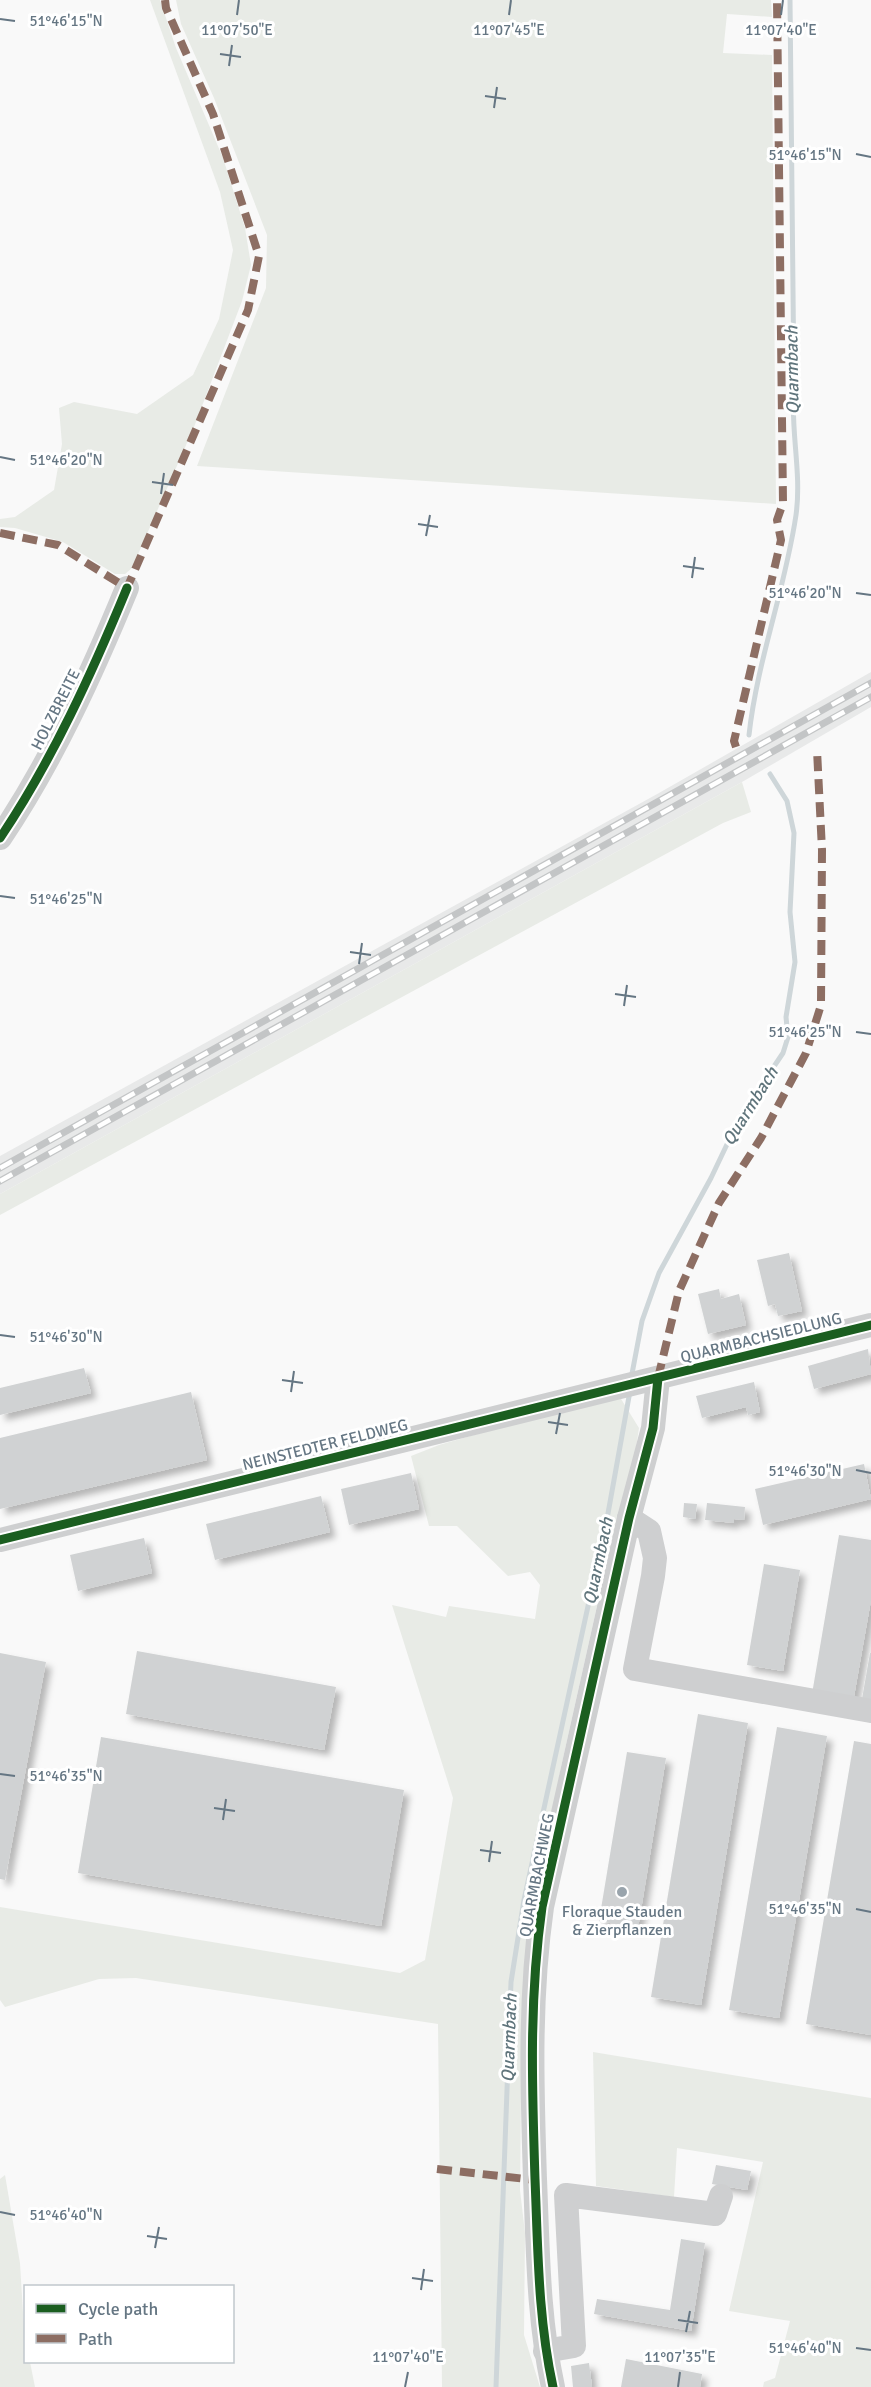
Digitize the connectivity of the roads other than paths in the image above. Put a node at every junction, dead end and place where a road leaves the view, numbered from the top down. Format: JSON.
{"nodes":[{"id":1,"x":127,"y":588,"type":"dead end"},
{"id":2,"x":0,"y":838,"type":"edge"},
{"id":3,"x":871,"y":1325,"type":"edge"},
{"id":4,"x":641,"y":1382,"type":"junction"},
{"id":5,"x":629,"y":1518,"type":"junction"},
{"id":6,"x":0,"y":1540,"type":"edge"},
{"id":7,"x":871,"y":1711,"type":"edge"},
{"id":8,"x":721,"y":2196,"type":"dead end"},
{"id":9,"x":545,"y":2351,"type":"junction"},
{"id":10,"x":553,"y":2387,"type":"edge"}],
"edges":[{"from":1,"to":2,"type":"street","name":"HOLZBREITE"},
{"from":3,"to":4,"type":"street","name":"QUARMBACHSIEDLUNG"},
{"from":4,"to":5,"type":"street","name":"QUARMBACHWEG"},
{"from":4,"to":6,"type":"street","name":"NEINSTEDTER FELDWEG"},
{"from":5,"to":7,"type":"street"},
{"from":5,"to":9,"type":"street","name":"QUARMBACHWEG"},
{"from":8,"to":9,"type":"street"},
{"from":9,"to":10,"type":"street","name":"QUARMBACHWEG"}]}
